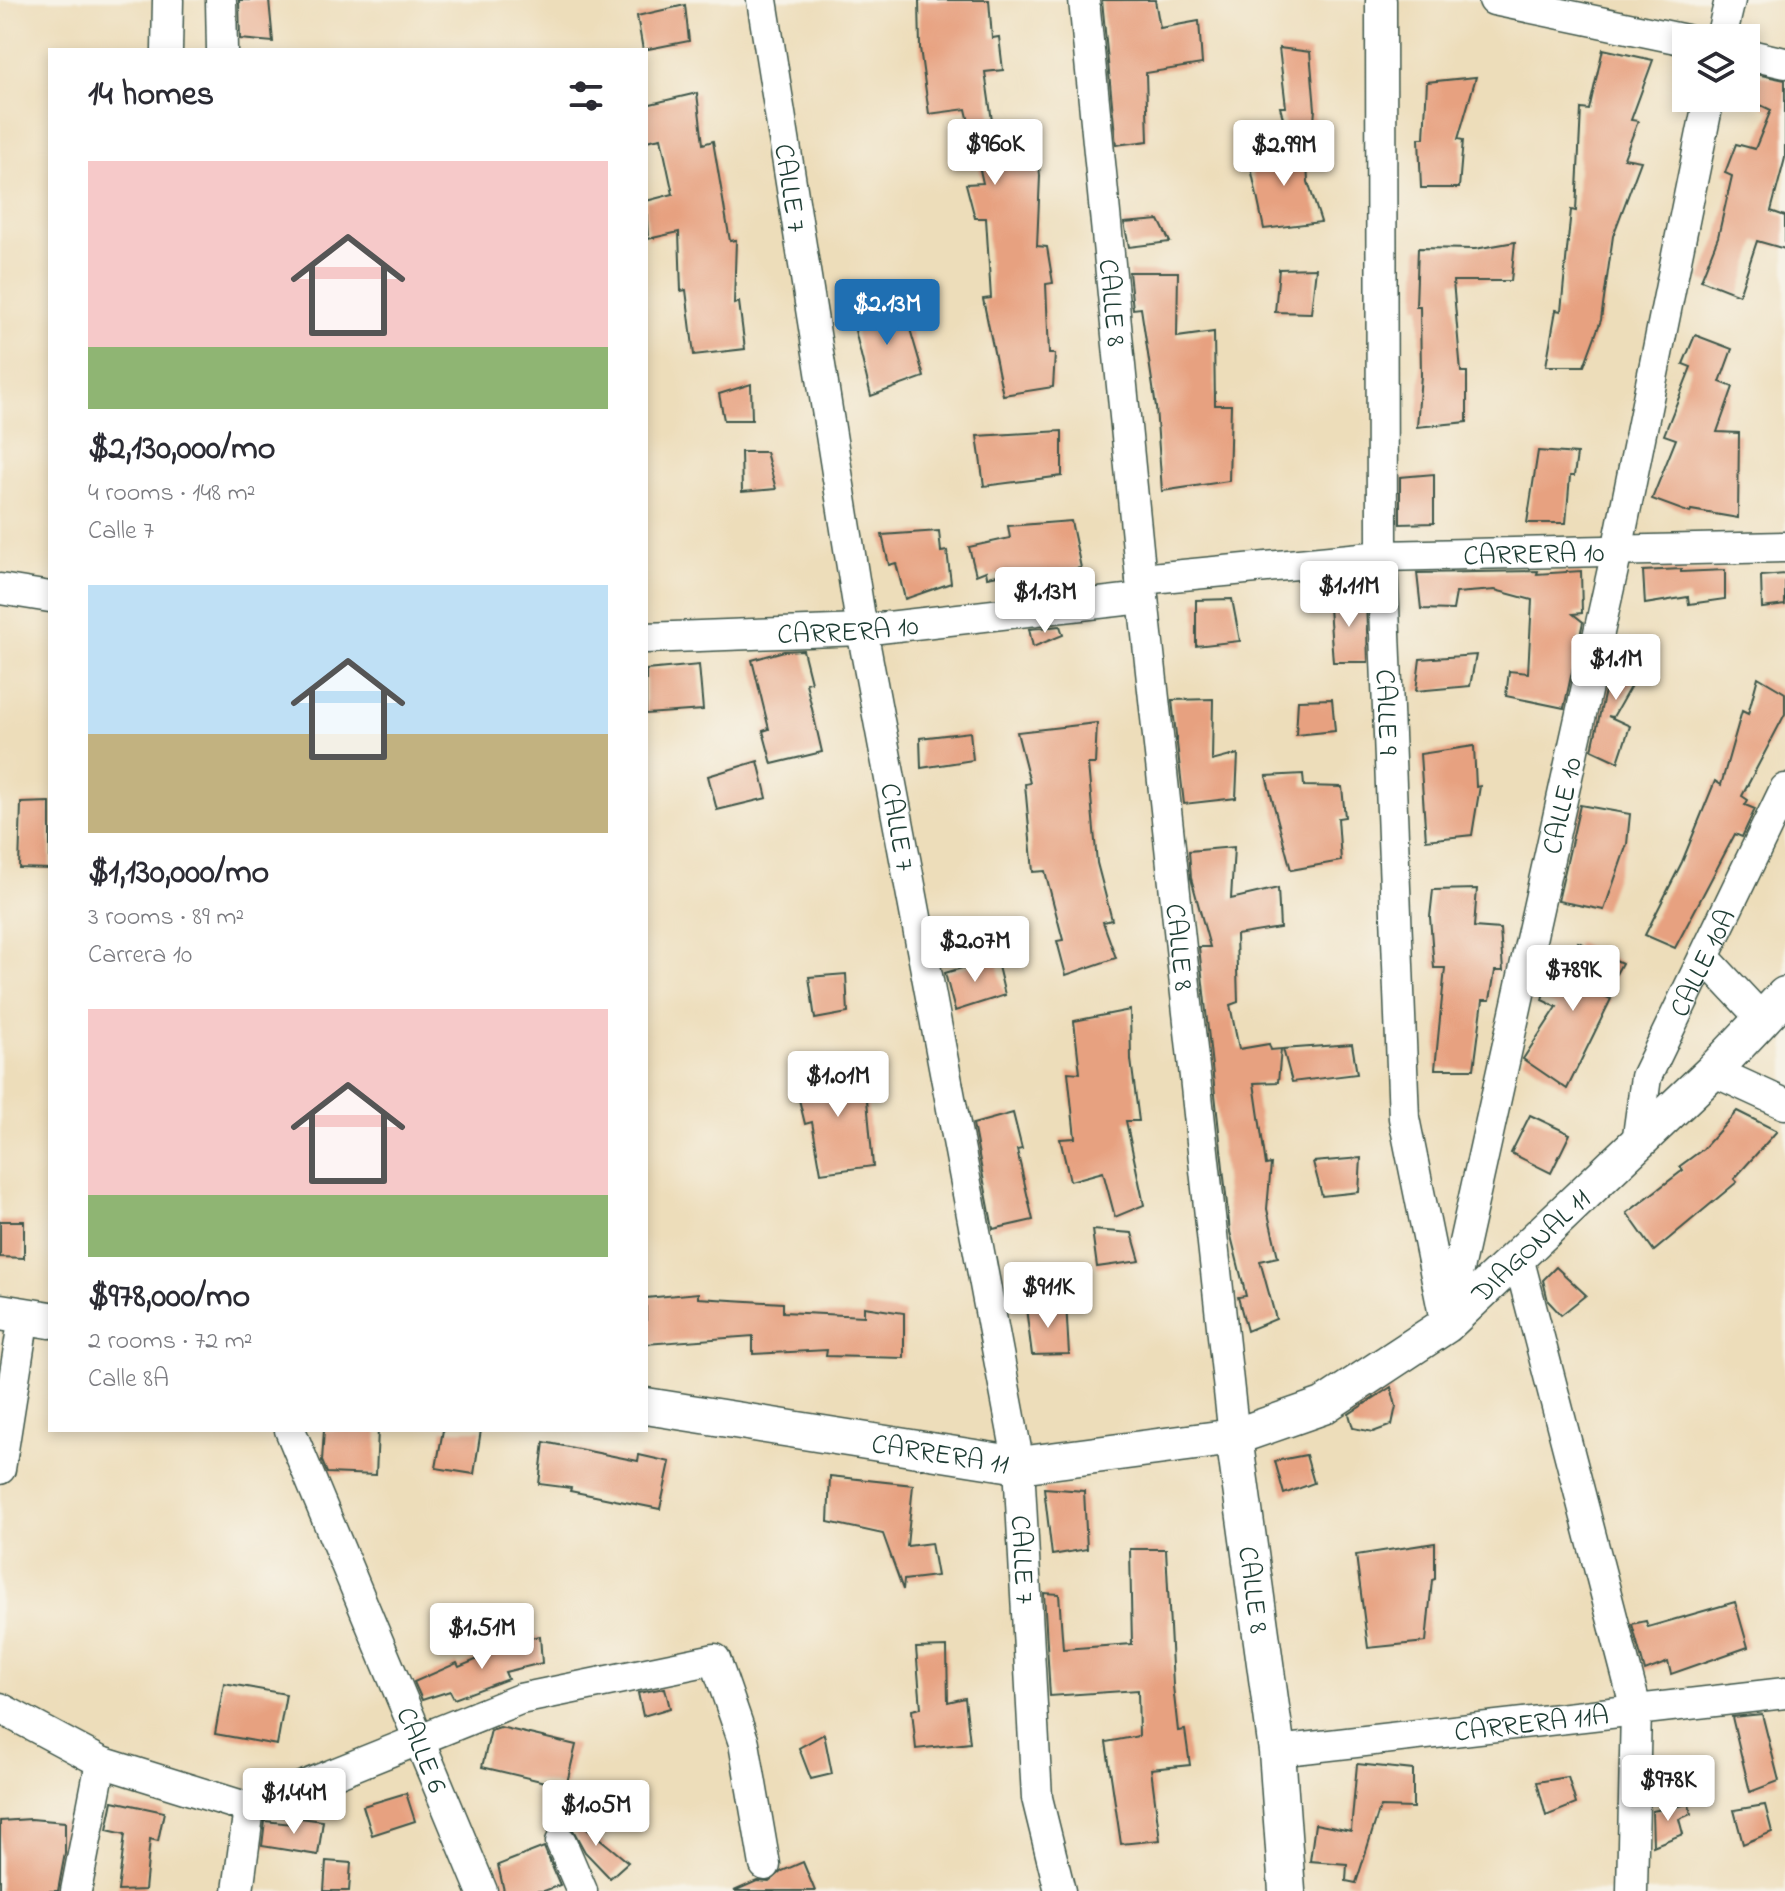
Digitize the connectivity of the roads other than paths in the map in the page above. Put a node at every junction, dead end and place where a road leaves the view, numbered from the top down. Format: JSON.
{"nodes":[{"id":1,"x":168,"y":0,"type":"edge"},
{"id":2,"x":221,"y":0,"type":"edge"},
{"id":3,"x":762,"y":0,"type":"edge"},
{"id":4,"x":1084,"y":0,"type":"edge"},
{"id":5,"x":1381,"y":0,"type":"edge"},
{"id":6,"x":1494,"y":0,"type":"edge"},
{"id":7,"x":1730,"y":0,"type":"edge"},
{"id":8,"x":1724,"y":24,"type":"edge"},
{"id":9,"x":1672,"y":37,"type":"edge"},
{"id":10,"x":167,"y":48,"type":"edge"},
{"id":11,"x":222,"y":48,"type":"edge"},
{"id":12,"x":1760,"y":57,"type":"edge"},
{"id":13,"x":1785,"y":63,"type":"edge"},
{"id":14,"x":1706,"y":112,"type":"edge"},
{"id":15,"x":1785,"y":547,"type":"edge"},
{"id":16,"x":1617,"y":551,"type":"junction"},
{"id":17,"x":1382,"y":556,"type":"junction"},
{"id":18,"x":1142,"y":588,"type":"junction"},
{"id":19,"x":0,"y":589,"type":"edge"},
{"id":20,"x":48,"y":597,"type":"edge"},
{"id":21,"x":862,"y":630,"type":"junction"},
{"id":22,"x":648,"y":638,"type":"edge"},
{"id":23,"x":1785,"y":789,"type":"edge"},
{"id":24,"x":1704,"y":957,"type":"junction"},
{"id":25,"x":1774,"y":1007,"type":"edge"},
{"id":26,"x":1713,"y":1071,"type":"junction"},
{"id":27,"x":1785,"y":1104,"type":"edge"},
{"id":28,"x":1637,"y":1143,"type":"junction"},
{"id":29,"x":1518,"y":1257,"type":"junction"},
{"id":30,"x":25,"y":1316,"type":"edge"},
{"id":31,"x":1446,"y":1325,"type":"junction"},
{"id":32,"x":648,"y":1406,"type":"edge"},
{"id":33,"x":291,"y":1432,"type":"edge"},
{"id":34,"x":1234,"y":1437,"type":"junction"},
{"id":35,"x":1019,"y":1465,"type":"junction"},
{"id":36,"x":0,"y":1469,"type":"edge"},
{"id":37,"x":1785,"y":1693,"type":"edge"},
{"id":38,"x":0,"y":1708,"type":"edge"},
{"id":39,"x":1636,"y":1709,"type":"junction"},
{"id":40,"x":419,"y":1740,"type":"junction"},
{"id":41,"x":1277,"y":1751,"type":"junction"},
{"id":42,"x":101,"y":1762,"type":"junction"},
{"id":43,"x":249,"y":1808,"type":"junction"},
{"id":44,"x":561,"y":1842,"type":"dead end"},
{"id":45,"x":765,"y":1865,"type":"dead end"},
{"id":46,"x":76,"y":1891,"type":"edge"},
{"id":47,"x":238,"y":1891,"type":"edge"},
{"id":48,"x":482,"y":1891,"type":"edge"},
{"id":49,"x":582,"y":1891,"type":"edge"},
{"id":50,"x":1060,"y":1891,"type":"edge"},
{"id":51,"x":1287,"y":1891,"type":"edge"},
{"id":52,"x":1632,"y":1891,"type":"edge"}],
"edges":[{"from":1,"to":10,"type":"street"},
{"from":2,"to":11,"type":"street"},
{"from":3,"to":21,"type":"street","name":"CALLE 7"},
{"from":4,"to":18,"type":"street","name":"CALLE 8"},
{"from":5,"to":17,"type":"street","name":"CALLE 9"},
{"from":6,"to":9,"type":"street"},
{"from":7,"to":8,"type":"street"},
{"from":12,"to":13,"type":"street"},
{"from":14,"to":16,"type":"street","name":"CALLE 10"},
{"from":15,"to":16,"type":"street","name":"CARRERA 10"},
{"from":16,"to":17,"type":"street","name":"CARRERA 10"},
{"from":16,"to":31,"type":"street","name":"CALLE 10"},
{"from":17,"to":18,"type":"street","name":"CARRERA 10"},
{"from":17,"to":31,"type":"street","name":"CALLE 9"},
{"from":18,"to":21,"type":"street","name":"CARRERA 10"},
{"from":18,"to":34,"type":"street","name":"CALLE 8"},
{"from":19,"to":20,"type":"street"},
{"from":21,"to":22,"type":"street","name":"CARRERA 10"},
{"from":21,"to":35,"type":"street","name":"CALLE 7"},
{"from":23,"to":24,"type":"street","name":"CALLE 10A"},
{"from":24,"to":25,"type":"street"},
{"from":24,"to":28,"type":"street","name":"CALLE 10A"},
{"from":25,"to":26,"type":"street","name":"DIAGONAL 11"},
{"from":26,"to":27,"type":"street"},
{"from":26,"to":28,"type":"street","name":"DIAGONAL 11"},
{"from":28,"to":29,"type":"street","name":"DIAGONAL 11"},
{"from":29,"to":31,"type":"street","name":"DIAGONAL 11"},
{"from":29,"to":39,"type":"street"},
{"from":30,"to":36,"type":"street"},
{"from":31,"to":34,"type":"street","name":"DIAGONAL 11"},
{"from":32,"to":35,"type":"street","name":"CARRERA 11"},
{"from":33,"to":40,"type":"street","name":"CALLE 6"},
{"from":34,"to":35,"type":"street","name":"CARRERA 11"},
{"from":34,"to":41,"type":"street","name":"CALLE 8"},
{"from":35,"to":50,"type":"street","name":"CALLE 7"},
{"from":37,"to":39,"type":"street","name":"CARRERA 11A"},
{"from":38,"to":42,"type":"street"},
{"from":39,"to":41,"type":"street","name":"CARRERA 11A"},
{"from":39,"to":52,"type":"street"},
{"from":40,"to":43,"type":"street"},
{"from":40,"to":45,"type":"street"},
{"from":40,"to":48,"type":"street","name":"CALLE 6"},
{"from":41,"to":51,"type":"street","name":"CALLE 8"},
{"from":42,"to":43,"type":"street"},
{"from":42,"to":46,"type":"street"},
{"from":43,"to":47,"type":"street"},
{"from":44,"to":49,"type":"street"}]}
